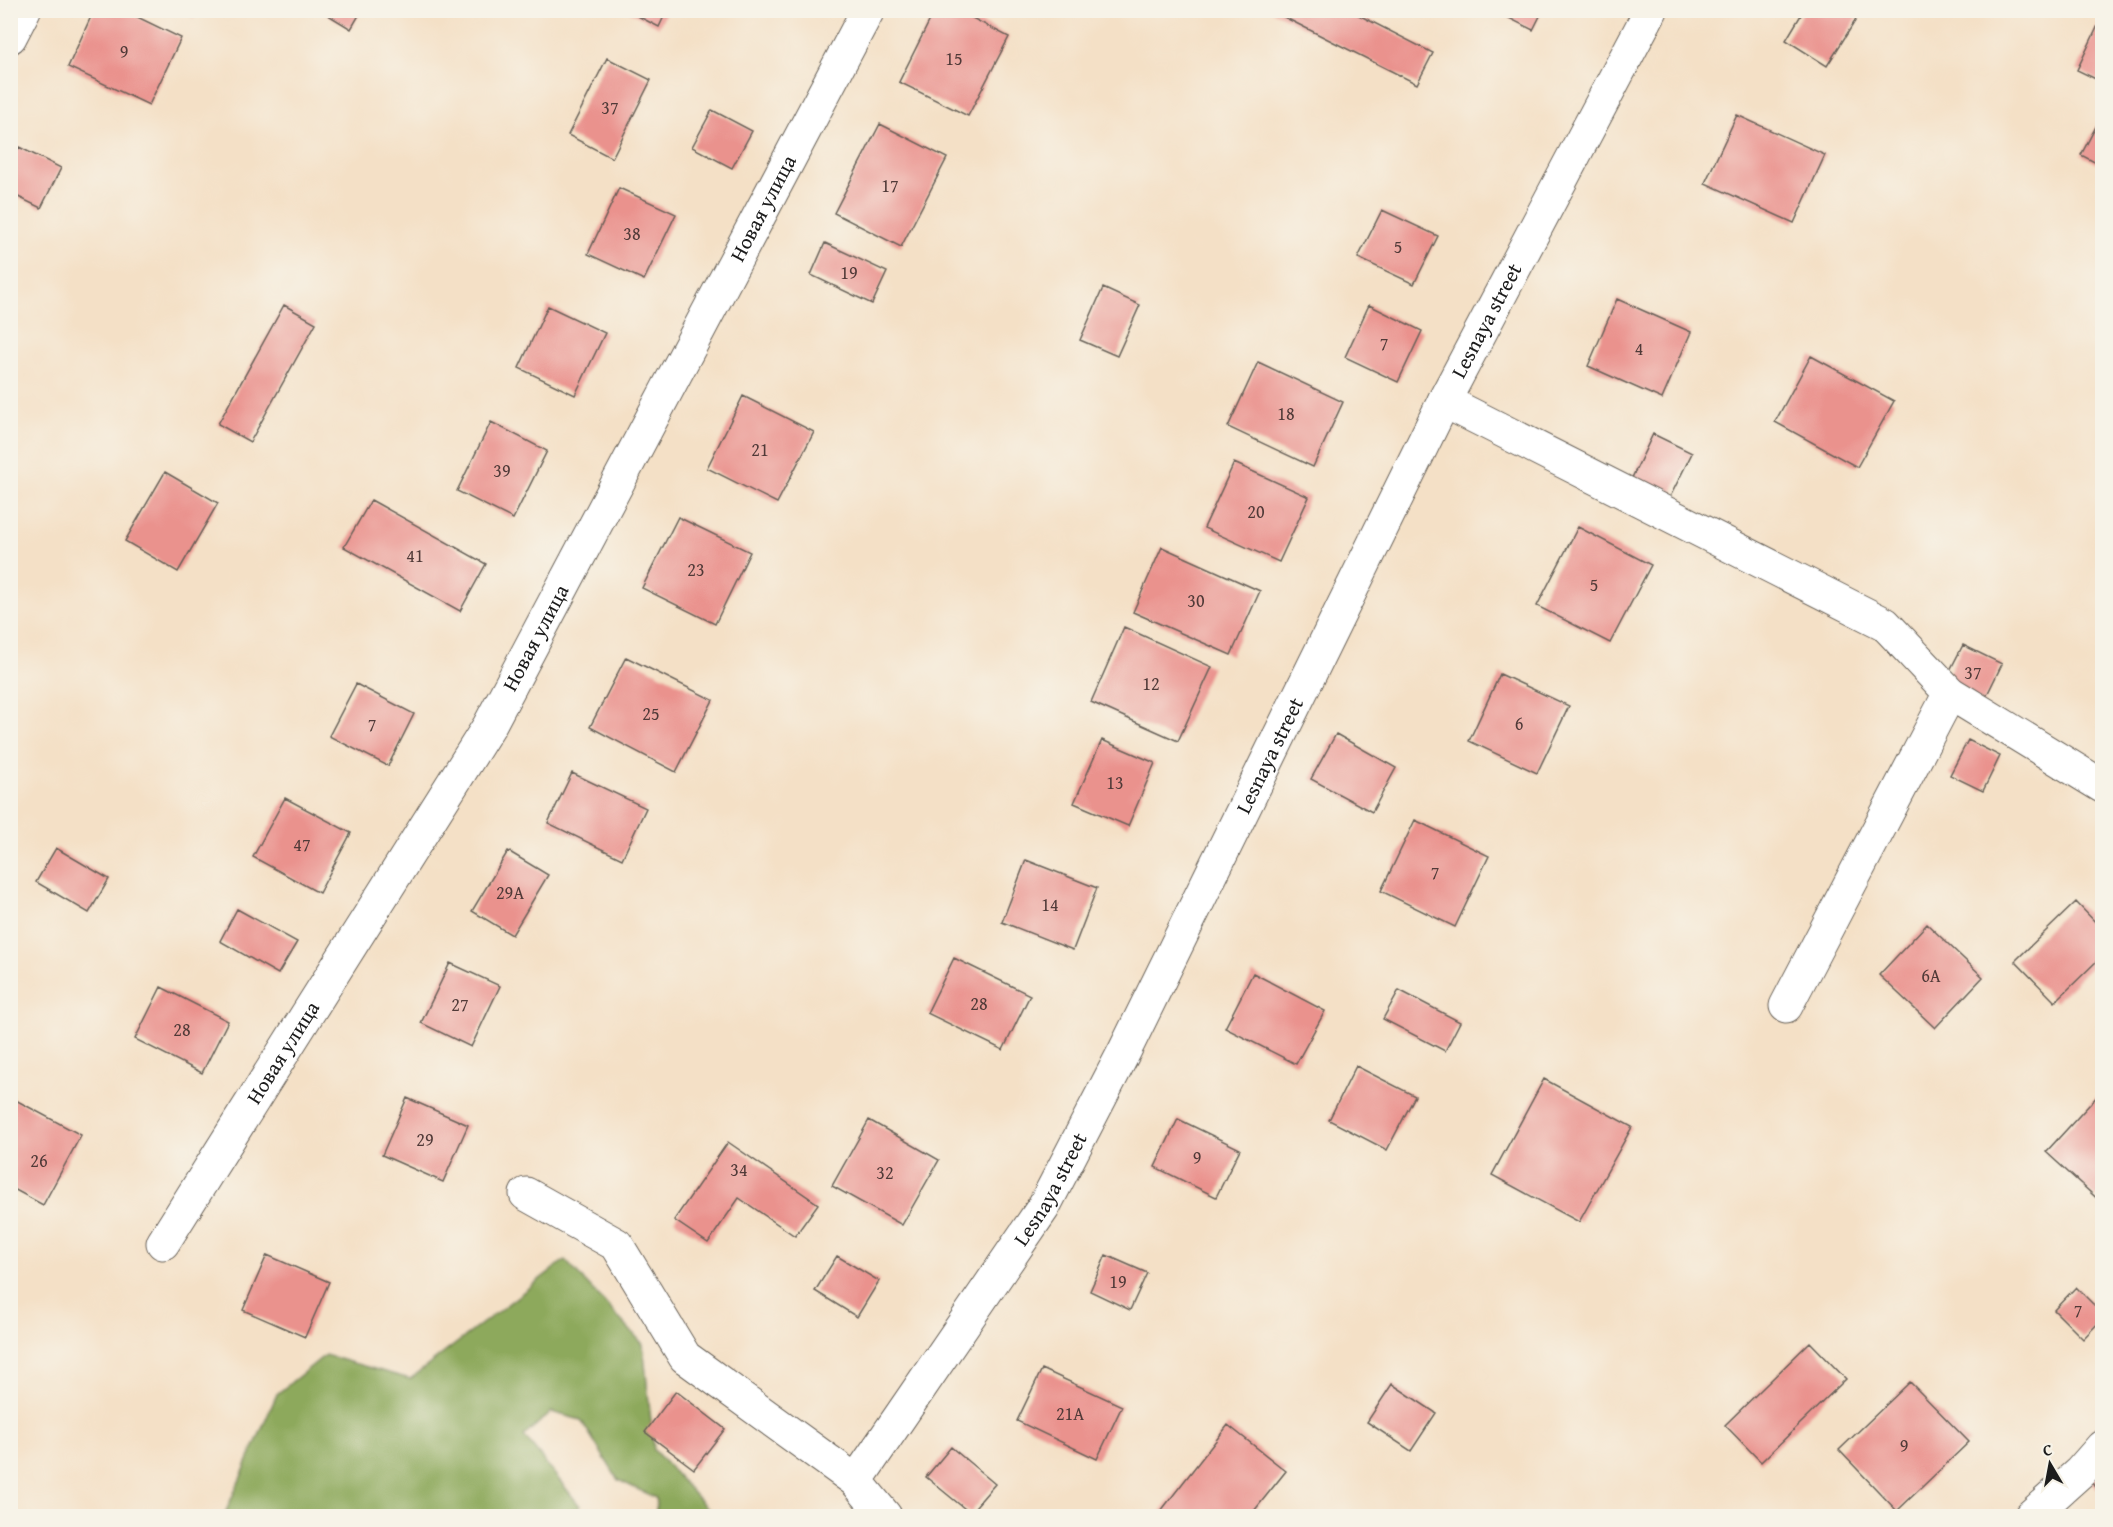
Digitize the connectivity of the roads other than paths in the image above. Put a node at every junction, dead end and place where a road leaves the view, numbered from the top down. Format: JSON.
{"nodes":[{"id":1,"x":24,"y":10,"type":"edge"},
{"id":2,"x":868,"y":10,"type":"edge"},
{"id":3,"x":1651,"y":10,"type":"edge"},
{"id":4,"x":10,"y":37,"type":"edge"},
{"id":5,"x":1444,"y":401,"type":"junction"},
{"id":6,"x":1950,"y":693,"type":"junction"},
{"id":7,"x":2103,"y":786,"type":"edge"},
{"id":8,"x":1785,"y":1006,"type":"dead end"},
{"id":9,"x":526,"y":1194,"type":"dead end"},
{"id":10,"x":163,"y":1243,"type":"dead end"},
{"id":11,"x":2103,"y":1448,"type":"edge"},
{"id":12,"x":856,"y":1480,"type":"junction"},
{"id":13,"x":885,"y":1516,"type":"edge"},
{"id":14,"x":2031,"y":1516,"type":"edge"}],
"edges":[{"from":1,"to":4,"type":"street"},
{"from":2,"to":10,"type":"street","name":"Новая улица"},
{"from":3,"to":5,"type":"street","name":"Lesnaya street"},
{"from":5,"to":6,"type":"street"},
{"from":5,"to":12,"type":"street","name":"Lesnaya street"},
{"from":6,"to":7,"type":"street"},
{"from":6,"to":8,"type":"street"},
{"from":9,"to":12,"type":"street"},
{"from":11,"to":14,"type":"street"},
{"from":12,"to":13,"type":"street"}]}
